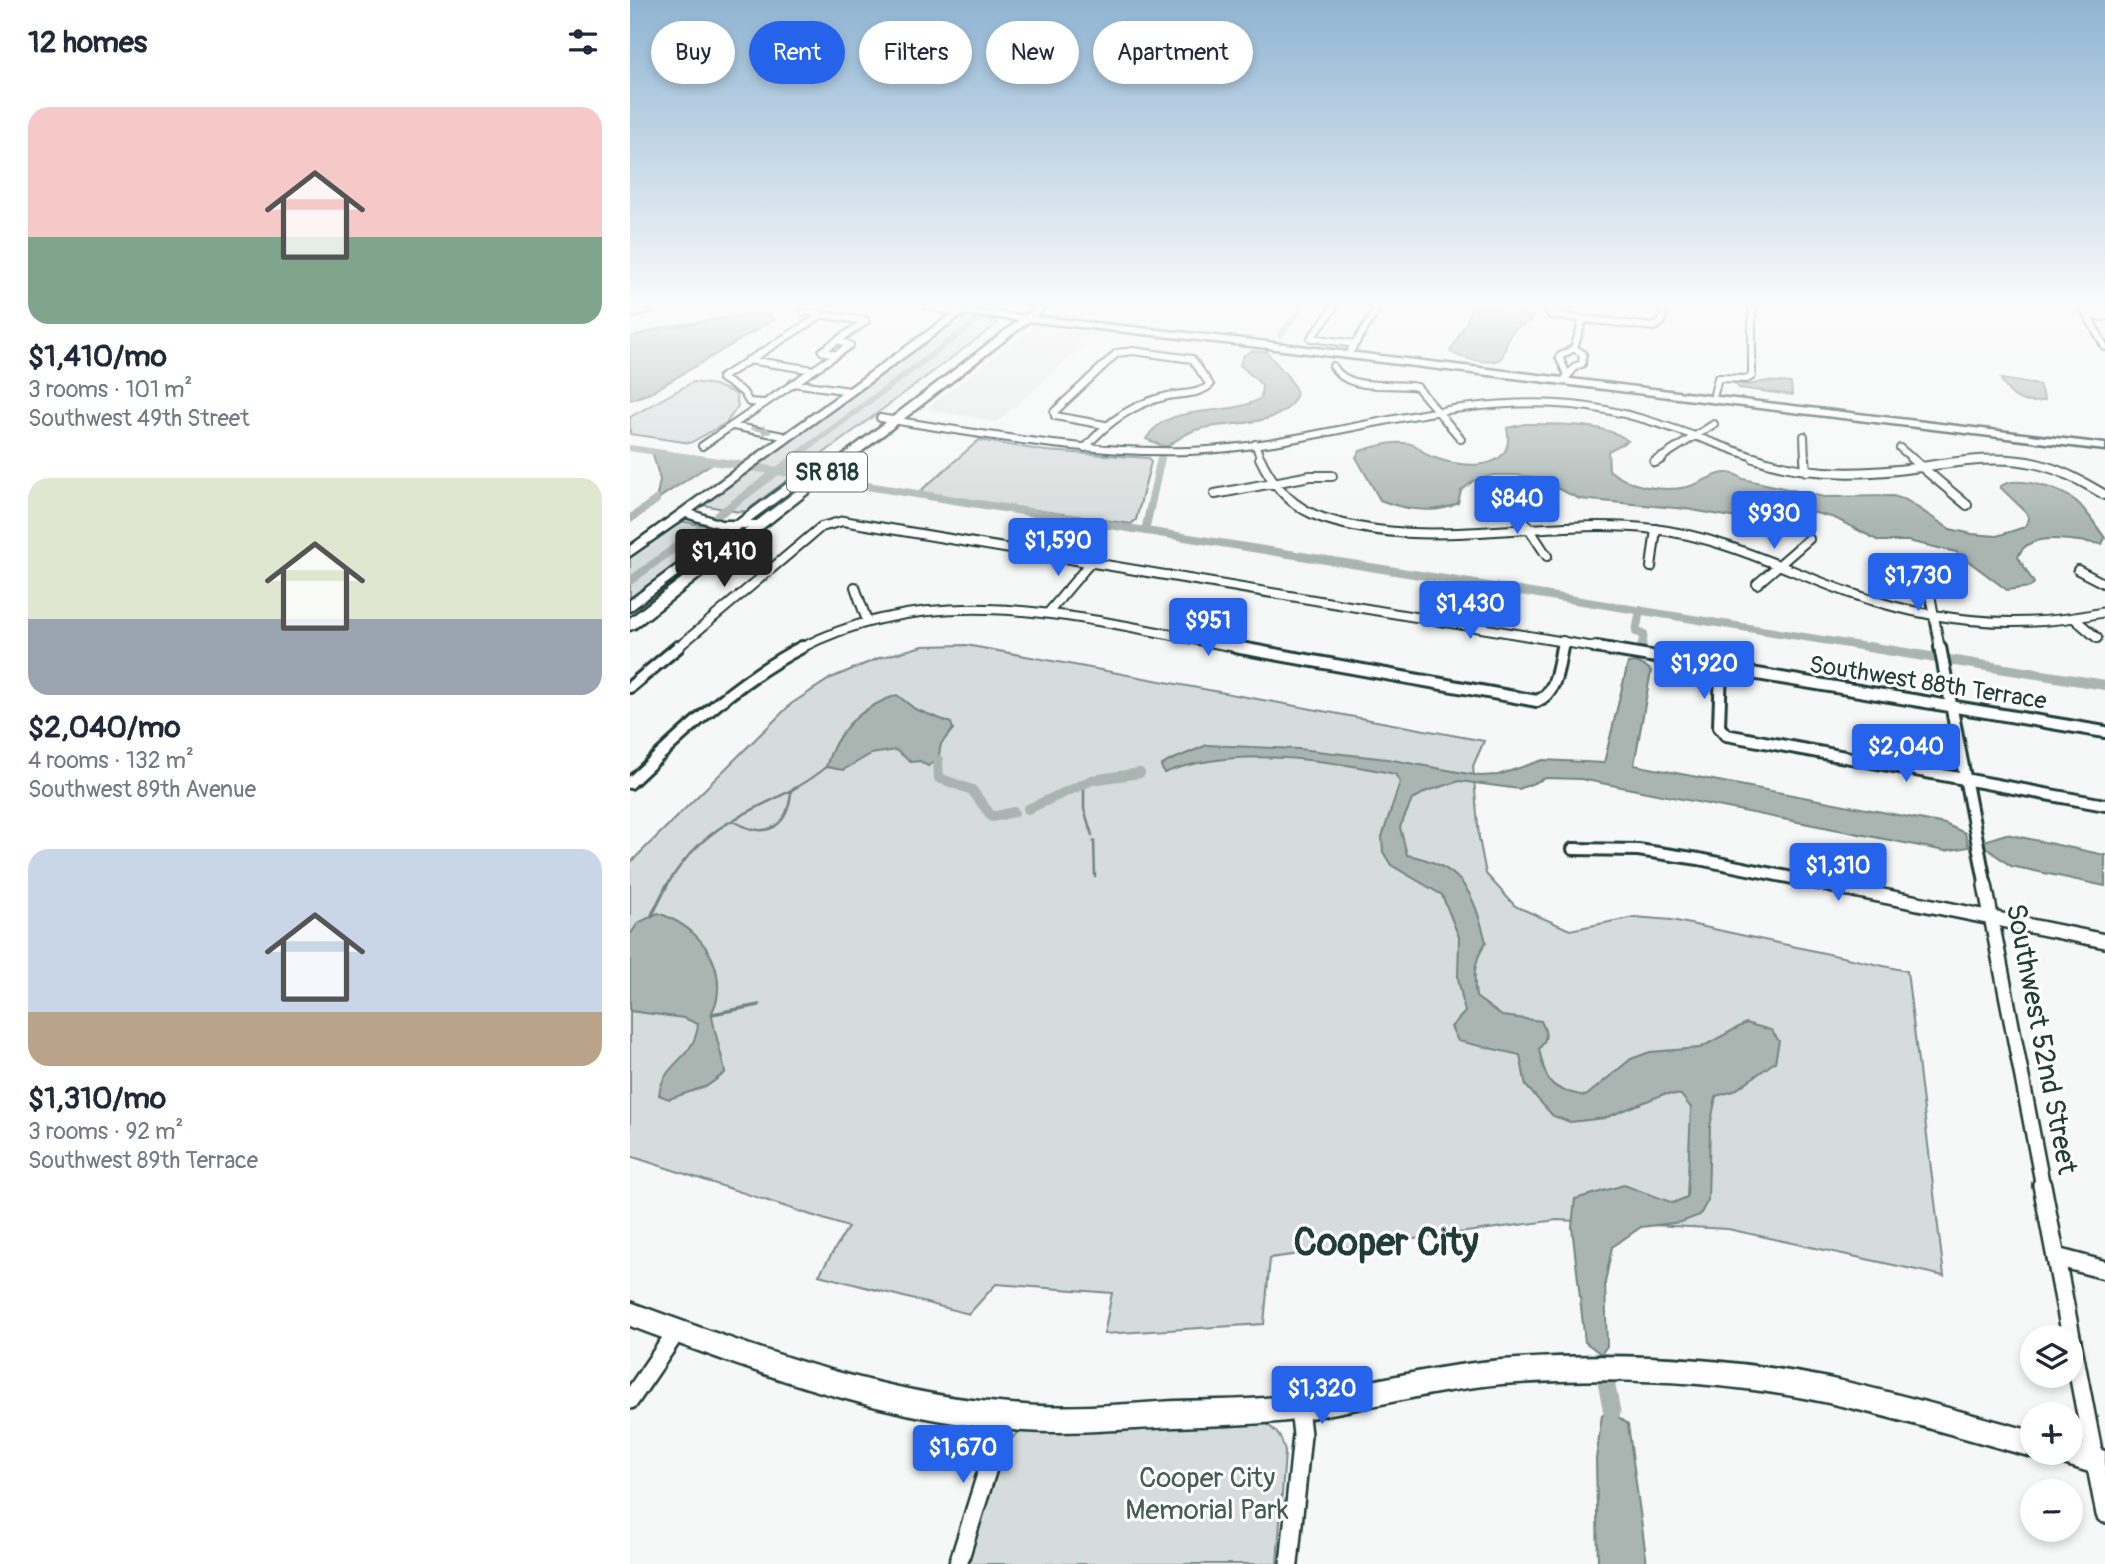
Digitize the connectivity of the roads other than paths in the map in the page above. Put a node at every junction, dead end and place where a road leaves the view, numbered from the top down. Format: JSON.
{"nodes":[{"id":1,"x":722,"y":381,"type":"edge"},
{"id":2,"x":797,"y":381,"type":"edge"},
{"id":3,"x":865,"y":381,"type":"edge"},
{"id":4,"x":930,"y":381,"type":"edge"},
{"id":5,"x":942,"y":381,"type":"edge"},
{"id":6,"x":1086,"y":381,"type":"edge"},
{"id":7,"x":1208,"y":381,"type":"edge"},
{"id":8,"x":1345,"y":381,"type":"edge"},
{"id":9,"x":1597,"y":381,"type":"edge"},
{"id":10,"x":1601,"y":381,"type":"edge"},
{"id":11,"x":1717,"y":381,"type":"edge"},
{"id":12,"x":791,"y":385,"type":"junction"},
{"id":13,"x":848,"y":393,"type":"junction"},
{"id":14,"x":1714,"y":394,"type":"junction"},
{"id":15,"x":765,"y":403,"type":"junction"},
{"id":16,"x":1439,"y":413,"type":"junction"},
{"id":17,"x":880,"y":418,"type":"junction"},
{"id":18,"x":896,"y":420,"type":"junction"},
{"id":19,"x":1714,"y":424,"type":"dead end"},
{"id":20,"x":1105,"y":425,"type":"junction"},
{"id":21,"x":733,"y":426,"type":"junction"},
{"id":22,"x":1696,"y":436,"type":"junction"},
{"id":23,"x":1804,"y":436,"type":"dead end"},
{"id":24,"x":1461,"y":439,"type":"dead end"},
{"id":25,"x":784,"y":441,"type":"junction"},
{"id":26,"x":2105,"y":442,"type":"edge"},
{"id":27,"x":1255,"y":444,"type":"junction"},
{"id":28,"x":702,"y":446,"type":"dead end"},
{"id":29,"x":2105,"y":447,"type":"edge"},
{"id":30,"x":1085,"y":448,"type":"junction"},
{"id":31,"x":1900,"y":448,"type":"dead end"},
{"id":32,"x":1655,"y":462,"type":"dead end"},
{"id":33,"x":1920,"y":465,"type":"junction"},
{"id":34,"x":1806,"y":471,"type":"junction"},
{"id":35,"x":1332,"y":477,"type":"dead end"},
{"id":36,"x":1272,"y":483,"type":"junction"},
{"id":37,"x":1215,"y":494,"type":"dead end"},
{"id":38,"x":2105,"y":495,"type":"edge"},
{"id":39,"x":1511,"y":501,"type":"dead end"},
{"id":40,"x":1967,"y":505,"type":"dead end"},
{"id":41,"x":694,"y":514,"type":"junction"},
{"id":42,"x":741,"y":522,"type":"junction"},
{"id":43,"x":1528,"y":528,"type":"junction"},
{"id":44,"x":1656,"y":529,"type":"junction"},
{"id":45,"x":1809,"y":539,"type":"dead end"},
{"id":46,"x":630,"y":552,"type":"edge"},
{"id":47,"x":1547,"y":556,"type":"dead end"},
{"id":48,"x":1091,"y":562,"type":"junction"},
{"id":49,"x":1780,"y":564,"type":"junction"},
{"id":50,"x":1651,"y":567,"type":"dead end"},
{"id":51,"x":2078,"y":570,"type":"dead end"},
{"id":52,"x":1926,"y":573,"type":"dead end"},
{"id":53,"x":2105,"y":583,"type":"edge"},
{"id":54,"x":1757,"y":584,"type":"dead end"},
{"id":55,"x":855,"y":587,"type":"dead end"},
{"id":56,"x":630,"y":607,"type":"edge"},
{"id":57,"x":2105,"y":612,"type":"edge"},
{"id":58,"x":1048,"y":613,"type":"junction"},
{"id":59,"x":1933,"y":614,"type":"junction"},
{"id":60,"x":2075,"y":619,"type":"junction"},
{"id":61,"x":867,"y":621,"type":"junction"},
{"id":62,"x":630,"y":625,"type":"edge"},
{"id":63,"x":2097,"y":638,"type":"dead end"},
{"id":64,"x":1563,"y":641,"type":"junction"},
{"id":65,"x":1721,"y":667,"type":"junction"},
{"id":66,"x":630,"y":687,"type":"edge"},
{"id":67,"x":1951,"y":706,"type":"junction"},
{"id":68,"x":2105,"y":732,"type":"edge"},
{"id":69,"x":1965,"y":779,"type":"junction"},
{"id":70,"x":630,"y":783,"type":"edge"},
{"id":71,"x":2105,"y":805,"type":"edge"},
{"id":72,"x":1573,"y":849,"type":"dead end"},
{"id":73,"x":1991,"y":917,"type":"junction"},
{"id":74,"x":2105,"y":941,"type":"edge"},
{"id":75,"x":2056,"y":1257,"type":"junction"},
{"id":76,"x":2105,"y":1270,"type":"edge"},
{"id":77,"x":630,"y":1314,"type":"edge"},
{"id":78,"x":677,"y":1331,"type":"junction"},
{"id":79,"x":630,"y":1400,"type":"edge"},
{"id":80,"x":1300,"y":1407,"type":"junction"},
{"id":81,"x":1004,"y":1417,"type":"junction"},
{"id":82,"x":2020,"y":1441,"type":"edge"},
{"id":83,"x":2083,"y":1458,"type":"edge"},
{"id":84,"x":2100,"y":1463,"type":"edge"},
{"id":85,"x":2105,"y":1514,"type":"edge"},
{"id":86,"x":958,"y":1564,"type":"edge"},
{"id":87,"x":1289,"y":1564,"type":"edge"}],
"edges":[{"from":1,"to":15,"type":"street"},
{"from":2,"to":12,"type":"street"},
{"from":3,"to":13,"type":"main road"},
{"from":4,"to":17,"type":"main road","number":"SR 818"},
{"from":5,"to":18,"type":"main road","number":"SR 818"},
{"from":6,"to":20,"type":"street"},
{"from":7,"to":20,"type":"street"},
{"from":8,"to":16,"type":"street"},
{"from":9,"to":29,"type":"main road"},
{"from":10,"to":14,"type":"main road"},
{"from":11,"to":14,"type":"street"},
{"from":12,"to":13,"type":"street"},
{"from":12,"to":15,"type":"street"},
{"from":13,"to":25,"type":"main road"},
{"from":14,"to":26,"type":"main road"},
{"from":15,"to":21,"type":"street"},
{"from":16,"to":22,"type":"street"},
{"from":16,"to":24,"type":"street"},
{"from":16,"to":27,"type":"street"},
{"from":17,"to":18,"type":"street"},
{"from":17,"to":42,"type":"main road","number":"SR 818"},
{"from":18,"to":30,"type":"street"},
{"from":18,"to":42,"type":"main road","number":"SR 818"},
{"from":19,"to":22,"type":"street"},
{"from":20,"to":30,"type":"street"},
{"from":21,"to":25,"type":"street","one_way":true},
{"from":21,"to":28,"type":"street"},
{"from":22,"to":32,"type":"street"},
{"from":22,"to":34,"type":"street"},
{"from":23,"to":34,"type":"street"},
{"from":25,"to":41,"type":"main road"},
{"from":27,"to":30,"type":"street"},
{"from":27,"to":36,"type":"street"},
{"from":31,"to":33,"type":"street"},
{"from":33,"to":34,"type":"street"},
{"from":33,"to":38,"type":"street"},
{"from":33,"to":40,"type":"street"},
{"from":35,"to":36,"type":"street"},
{"from":36,"to":37,"type":"street"},
{"from":36,"to":43,"type":"street"},
{"from":39,"to":43,"type":"street"},
{"from":41,"to":42,"type":"main road"},
{"from":41,"to":46,"type":"main road"},
{"from":42,"to":56,"type":"main road","number":"SR 818"},
{"from":42,"to":62,"type":"main road","number":"SR 818"},
{"from":43,"to":44,"type":"street"},
{"from":43,"to":47,"type":"street"},
{"from":44,"to":49,"type":"street"},
{"from":44,"to":50,"type":"street"},
{"from":45,"to":49,"type":"street"},
{"from":48,"to":58,"type":"street"},
{"from":48,"to":64,"type":"street","name":"Southwest 88th Terrace"},
{"from":48,"to":66,"type":"street","name":"Southwest 88th Terrace"},
{"from":49,"to":54,"type":"street"},
{"from":49,"to":59,"type":"street"},
{"from":51,"to":53,"type":"street"},
{"from":52,"to":59,"type":"street","name":"Southwest 52nd Street"},
{"from":55,"to":61,"type":"street"},
{"from":57,"to":60,"type":"street"},
{"from":58,"to":61,"type":"street"},
{"from":58,"to":64,"type":"street"},
{"from":59,"to":60,"type":"street"},
{"from":59,"to":67,"type":"street","name":"Southwest 52nd Street"},
{"from":60,"to":63,"type":"street"},
{"from":61,"to":70,"type":"street"},
{"from":64,"to":65,"type":"street","name":"Southwest 88th Terrace"},
{"from":65,"to":67,"type":"street","name":"Southwest 88th Terrace"},
{"from":65,"to":69,"type":"street"},
{"from":67,"to":68,"type":"street","name":"Southwest 88th Terrace"},
{"from":67,"to":69,"type":"street","name":"Southwest 52nd Street"},
{"from":69,"to":71,"type":"street"},
{"from":69,"to":73,"type":"street","name":"Southwest 52nd Street"},
{"from":72,"to":73,"type":"street"},
{"from":73,"to":74,"type":"street"},
{"from":73,"to":75,"type":"street","name":"Southwest 52nd Street"},
{"from":75,"to":76,"type":"street"},
{"from":75,"to":84,"type":"street","name":"Southwest 52nd Street"},
{"from":77,"to":78,"type":"main road"},
{"from":78,"to":79,"type":"street"},
{"from":78,"to":81,"type":"main road"},
{"from":80,"to":81,"type":"main road"},
{"from":80,"to":82,"type":"main road"},
{"from":80,"to":87,"type":"street"},
{"from":81,"to":86,"type":"street"},
{"from":83,"to":84,"type":"main road"},
{"from":84,"to":85,"type":"street","name":"Southwest 52nd Street"}]}
